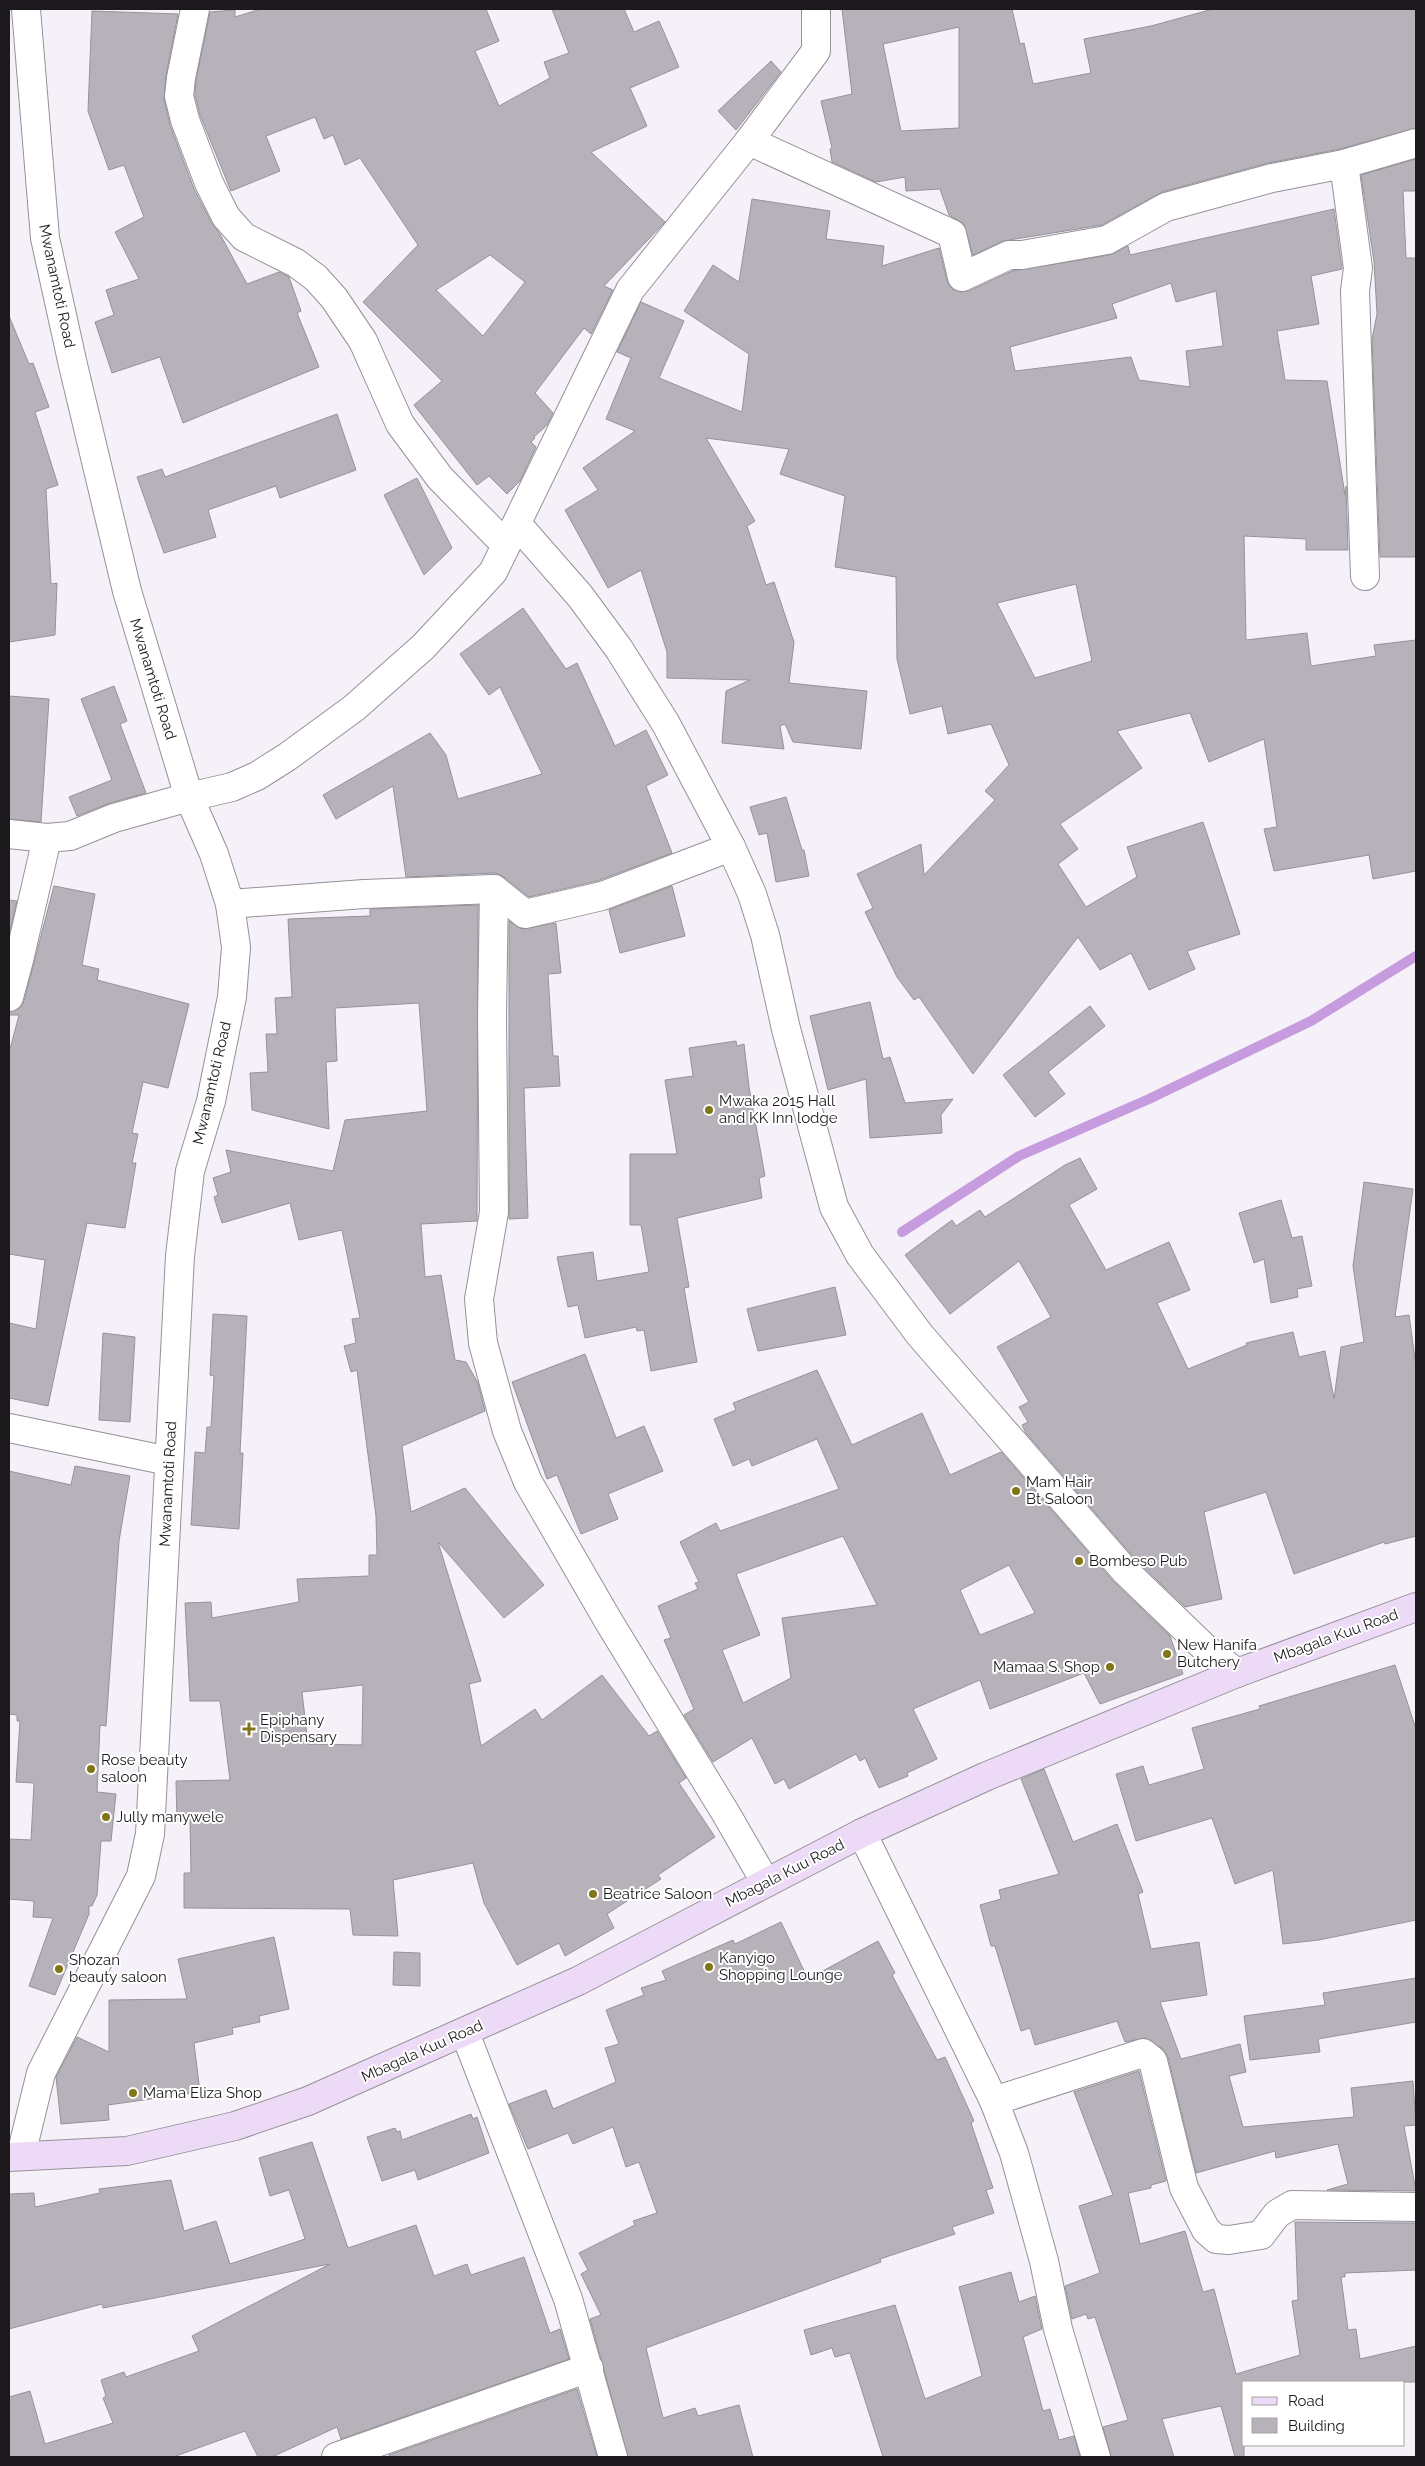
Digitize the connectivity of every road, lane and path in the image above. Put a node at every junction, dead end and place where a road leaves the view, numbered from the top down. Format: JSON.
{"nodes":[{"id":1,"x":26,"y":9,"type":"edge"},
{"id":2,"x":195,"y":9,"type":"edge"},
{"id":3,"x":816,"y":9,"type":"edge"},
{"id":4,"x":749,"y":141,"type":"junction"},
{"id":5,"x":1416,"y":143,"type":"edge"},
{"id":6,"x":1344,"y":164,"type":"junction"},
{"id":7,"x":511,"y":535,"type":"junction"},
{"id":8,"x":1365,"y":576,"type":"dead end"},
{"id":9,"x":189,"y":796,"type":"junction"},
{"id":10,"x":9,"y":834,"type":"edge"},
{"id":11,"x":47,"y":838,"type":"junction"},
{"id":12,"x":732,"y":847,"type":"junction"},
{"id":13,"x":494,"y":889,"type":"junction"},
{"id":14,"x":230,"y":904,"type":"junction"},
{"id":15,"x":9,"y":997,"type":"edge"},
{"id":16,"x":9,"y":1428,"type":"edge"},
{"id":17,"x":169,"y":1461,"type":"junction"},
{"id":18,"x":1416,"y":1607,"type":"edge"},
{"id":19,"x":1238,"y":1673,"type":"junction"},
{"id":20,"x":862,"y":1833,"type":"junction"},
{"id":21,"x":766,"y":1883,"type":"junction"},
{"id":22,"x":465,"y":2033,"type":"junction"},
{"id":23,"x":994,"y":2101,"type":"junction"},
{"id":24,"x":15,"y":2156,"type":"edge"},
{"id":25,"x":1416,"y":2207,"type":"edge"},
{"id":26,"x":589,"y":2368,"type":"junction"},
{"id":27,"x":336,"y":2457,"type":"edge"},
{"id":28,"x":613,"y":2457,"type":"edge"},
{"id":29,"x":1096,"y":2457,"type":"edge"}],
"edges":[{"from":1,"to":9,"type":"street","name":"Mwanamtoti Road"},
{"from":2,"to":7,"type":"street"},
{"from":3,"to":4,"type":"street"},
{"from":4,"to":6,"type":"street"},
{"from":4,"to":7,"type":"street"},
{"from":5,"to":6,"type":"street"},
{"from":6,"to":8,"type":"street"},
{"from":7,"to":9,"type":"street"},
{"from":7,"to":12,"type":"street"},
{"from":9,"to":11,"type":"street"},
{"from":9,"to":14,"type":"street","name":"Mwanamtoti Road"},
{"from":10,"to":11,"type":"street"},
{"from":11,"to":15,"type":"street"},
{"from":12,"to":13,"type":"street"},
{"from":12,"to":19,"type":"street"},
{"from":13,"to":14,"type":"street"},
{"from":13,"to":21,"type":"street"},
{"from":14,"to":17,"type":"street","name":"Mwanamtoti Road"},
{"from":16,"to":17,"type":"street"},
{"from":17,"to":24,"type":"street","name":"Mwanamtoti Road"},
{"from":18,"to":19,"type":"street","name":"Mbagala Kuu Road"},
{"from":19,"to":20,"type":"street","name":"Mbagala Kuu Road"},
{"from":20,"to":21,"type":"street","name":"Mbagala Kuu Road"},
{"from":20,"to":23,"type":"street"},
{"from":21,"to":22,"type":"street","name":"Mbagala Kuu Road"},
{"from":22,"to":24,"type":"street","name":"Mbagala Kuu Road"},
{"from":22,"to":26,"type":"street"},
{"from":23,"to":25,"type":"street"},
{"from":23,"to":29,"type":"street"},
{"from":26,"to":27,"type":"street"},
{"from":26,"to":28,"type":"street"}]}
